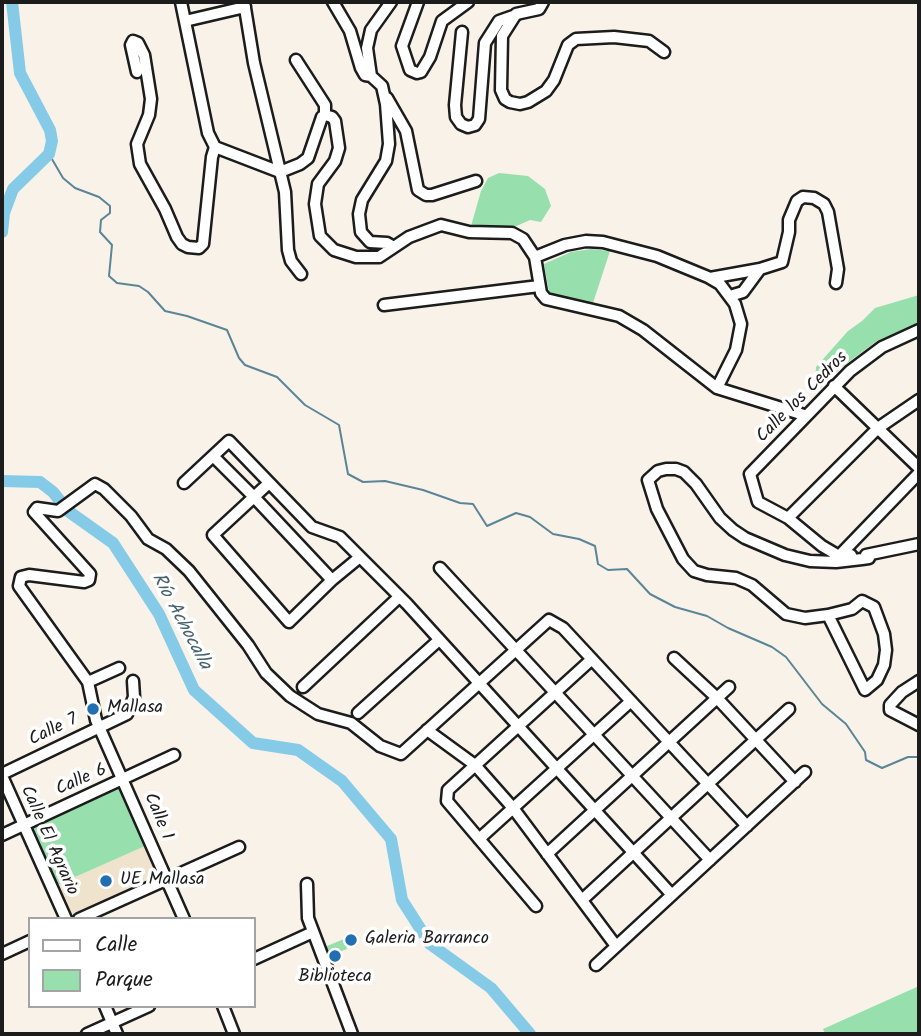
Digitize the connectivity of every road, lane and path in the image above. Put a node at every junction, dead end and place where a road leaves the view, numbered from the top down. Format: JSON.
{"nodes":[{"id":1,"x":181,"y":2,"type":"edge"},
{"id":2,"x":333,"y":2,"type":"edge"},
{"id":3,"x":391,"y":2,"type":"edge"},
{"id":4,"x":418,"y":2,"type":"edge"},
{"id":5,"x":468,"y":2,"type":"edge"},
{"id":6,"x":543,"y":2,"type":"edge"},
{"id":7,"x":244,"y":4,"type":"edge"},
{"id":8,"x":516,"y":15,"type":"junction"},
{"id":9,"x":186,"y":21,"type":"junction"},
{"id":10,"x":462,"y":32,"type":"dead end"},
{"id":11,"x":664,"y":52,"type":"dead end"},
{"id":12,"x":296,"y":60,"type":"dead end"},
{"id":13,"x":137,"y":72,"type":"dead end"},
{"id":14,"x":371,"y":76,"type":"junction"},
{"id":15,"x":385,"y":98,"type":"junction"},
{"id":16,"x":325,"y":115,"type":"junction"},
{"id":17,"x":215,"y":147,"type":"junction"},
{"id":18,"x":280,"y":172,"type":"junction"},
{"id":19,"x":476,"y":181,"type":"dead end"},
{"id":20,"x":394,"y":247,"type":"junction"},
{"id":21,"x":535,"y":257,"type":"junction"},
{"id":22,"x":760,"y":269,"type":"junction"},
{"id":23,"x":302,"y":274,"type":"dead end"},
{"id":24,"x":710,"y":278,"type":"junction"},
{"id":25,"x":836,"y":283,"type":"dead end"},
{"id":26,"x":539,"y":286,"type":"junction"},
{"id":27,"x":730,"y":296,"type":"junction"},
{"id":28,"x":384,"y":305,"type":"dead end"},
{"id":29,"x":919,"y":330,"type":"edge"},
{"id":30,"x":834,"y":386,"type":"junction"},
{"id":31,"x":717,"y":388,"type":"junction"},
{"id":32,"x":919,"y":400,"type":"edge"},
{"id":33,"x":804,"y":415,"type":"junction"},
{"id":34,"x":878,"y":428,"type":"junction"},
{"id":35,"x":213,"y":456,"type":"junction"},
{"id":36,"x":919,"y":468,"type":"edge"},
{"id":37,"x":919,"y":473,"type":"edge"},
{"id":38,"x":184,"y":483,"type":"dead end"},
{"id":39,"x":269,"y":483,"type":"junction"},
{"id":40,"x":254,"y":497,"type":"junction"},
{"id":41,"x":788,"y":518,"type":"junction"},
{"id":42,"x":919,"y":544,"type":"edge"},
{"id":43,"x":870,"y":555,"type":"junction"},
{"id":44,"x":839,"y":556,"type":"junction"},
{"id":45,"x":360,"y":557,"type":"junction"},
{"id":46,"x":440,"y":568,"type":"dead end"},
{"id":47,"x":332,"y":580,"type":"junction"},
{"id":48,"x":399,"y":597,"type":"junction"},
{"id":49,"x":828,"y":615,"type":"junction"},
{"id":50,"x":439,"y":640,"type":"junction"},
{"id":51,"x":516,"y":648,"type":"junction"},
{"id":52,"x":592,"y":659,"type":"junction"},
{"id":53,"x":674,"y":659,"type":"dead end"},
{"id":54,"x":119,"y":668,"type":"dead end"},
{"id":55,"x":133,"y":681,"type":"dead end"},
{"id":56,"x":919,"y":681,"type":"edge"},
{"id":57,"x":88,"y":682,"type":"junction"},
{"id":58,"x":477,"y":683,"type":"junction"},
{"id":59,"x":303,"y":687,"type":"dead end"},
{"id":60,"x":729,"y":687,"type":"dead end"},
{"id":61,"x":556,"y":691,"type":"junction"},
{"id":62,"x":717,"y":698,"type":"junction"},
{"id":63,"x":631,"y":701,"type":"junction"},
{"id":64,"x":789,"y":709,"type":"dead end"},
{"id":65,"x":358,"y":713,"type":"dead end"},
{"id":66,"x":919,"y":725,"type":"edge"},
{"id":67,"x":99,"y":727,"type":"junction"},
{"id":68,"x":517,"y":727,"type":"junction"},
{"id":69,"x":427,"y":730,"type":"junction"},
{"id":70,"x":595,"y":734,"type":"junction"},
{"id":71,"x":756,"y":739,"type":"junction"},
{"id":72,"x":669,"y":742,"type":"junction"},
{"id":73,"x":174,"y":755,"type":"dead end"},
{"id":74,"x":475,"y":765,"type":"junction"},
{"id":75,"x":556,"y":769,"type":"junction"},
{"id":76,"x":805,"y":772,"type":"dead end"},
{"id":77,"x":2,"y":775,"type":"edge"},
{"id":78,"x":633,"y":775,"type":"junction"},
{"id":79,"x":123,"y":780,"type":"junction"},
{"id":80,"x":795,"y":782,"type":"junction"},
{"id":81,"x":708,"y":783,"type":"junction"},
{"id":82,"x":513,"y":808,"type":"junction"},
{"id":83,"x":594,"y":811,"type":"junction"},
{"id":84,"x":671,"y":817,"type":"junction"},
{"id":85,"x":23,"y":825,"type":"junction"},
{"id":86,"x":747,"y":826,"type":"junction"},
{"id":87,"x":2,"y":835,"type":"edge"},
{"id":88,"x":479,"y":839,"type":"junction"},
{"id":89,"x":239,"y":847,"type":"dead end"},
{"id":90,"x":633,"y":853,"type":"junction"},
{"id":91,"x":547,"y":854,"type":"junction"},
{"id":92,"x":710,"y":860,"type":"junction"},
{"id":93,"x":167,"y":880,"type":"junction"},
{"id":94,"x":307,"y":884,"type":"dead end"},
{"id":95,"x":672,"y":895,"type":"junction"},
{"id":96,"x":582,"y":900,"type":"junction"},
{"id":97,"x":536,"y":906,"type":"dead end"},
{"id":98,"x":65,"y":917,"type":"edge"},
{"id":99,"x":84,"y":917,"type":"edge"},
{"id":100,"x":183,"y":917,"type":"edge"},
{"id":101,"x":313,"y":932,"type":"junction"},
{"id":102,"x":28,"y":942,"type":"edge"},
{"id":103,"x":617,"y":946,"type":"junction"},
{"id":104,"x":2,"y":954,"type":"edge"},
{"id":105,"x":256,"y":958,"type":"edge"},
{"id":106,"x":596,"y":965,"type":"dead end"},
{"id":107,"x":105,"y":1008,"type":"edge"},
{"id":108,"x":145,"y":1008,"type":"edge"},
{"id":109,"x":224,"y":1008,"type":"edge"},
{"id":110,"x":112,"y":1023,"type":"junction"},
{"id":111,"x":87,"y":1034,"type":"edge"},
{"id":112,"x":117,"y":1034,"type":"edge"},
{"id":113,"x":234,"y":1034,"type":"edge"},
{"id":114,"x":352,"y":1034,"type":"edge"}],
"edges":[{"from":1,"to":9,"type":"street"},
{"from":2,"to":14,"type":"street"},
{"from":3,"to":14,"type":"street"},
{"from":4,"to":5,"type":"street"},
{"from":6,"to":8,"type":"street"},
{"from":7,"to":9,"type":"street"},
{"from":7,"to":18,"type":"street"},
{"from":8,"to":10,"type":"street"},
{"from":8,"to":11,"type":"street"},
{"from":9,"to":17,"type":"street"},
{"from":12,"to":16,"type":"street"},
{"from":13,"to":17,"type":"street"},
{"from":14,"to":15,"type":"street"},
{"from":15,"to":19,"type":"street"},
{"from":15,"to":20,"type":"street"},
{"from":16,"to":18,"type":"street"},
{"from":16,"to":20,"type":"street"},
{"from":17,"to":18,"type":"street"},
{"from":18,"to":23,"type":"street"},
{"from":20,"to":21,"type":"street"},
{"from":21,"to":24,"type":"street"},
{"from":21,"to":26,"type":"street"},
{"from":22,"to":24,"type":"street"},
{"from":22,"to":25,"type":"street"},
{"from":22,"to":27,"type":"street"},
{"from":24,"to":27,"type":"street"},
{"from":26,"to":28,"type":"street"},
{"from":26,"to":31,"type":"street"},
{"from":27,"to":31,"type":"street"},
{"from":29,"to":30,"type":"street","name":"Calle los Cedros"},
{"from":30,"to":33,"type":"street","name":"Calle los Cedros"},
{"from":30,"to":34,"type":"street"},
{"from":31,"to":33,"type":"street"},
{"from":32,"to":34,"type":"street"},
{"from":33,"to":41,"type":"street","name":"Calle los Cedros"},
{"from":34,"to":36,"type":"street"},
{"from":34,"to":41,"type":"street"},
{"from":35,"to":38,"type":"street"},
{"from":35,"to":39,"type":"street"},
{"from":35,"to":40,"type":"street"},
{"from":37,"to":44,"type":"street"},
{"from":39,"to":40,"type":"street"},
{"from":39,"to":45,"type":"street"},
{"from":40,"to":47,"type":"street"},
{"from":40,"to":47,"type":"street"},
{"from":41,"to":44,"type":"street"},
{"from":42,"to":43,"type":"street"},
{"from":43,"to":44,"type":"street"},
{"from":43,"to":49,"type":"street"},
{"from":45,"to":47,"type":"street"},
{"from":45,"to":48,"type":"street"},
{"from":46,"to":51,"type":"street"},
{"from":48,"to":50,"type":"street"},
{"from":48,"to":59,"type":"street"},
{"from":49,"to":49,"type":"street"},
{"from":50,"to":58,"type":"street"},
{"from":50,"to":65,"type":"street"},
{"from":51,"to":52,"type":"street"},
{"from":51,"to":58,"type":"street"},
{"from":51,"to":61,"type":"street"},
{"from":52,"to":61,"type":"street"},
{"from":52,"to":63,"type":"street"},
{"from":53,"to":62,"type":"street"},
{"from":54,"to":57,"type":"street"},
{"from":55,"to":67,"type":"street","name":"Calle 7"},
{"from":56,"to":66,"type":"street"},
{"from":57,"to":67,"type":"street","name":"Calle 1"},
{"from":57,"to":69,"type":"street"},
{"from":58,"to":68,"type":"street"},
{"from":58,"to":69,"type":"street"},
{"from":60,"to":62,"type":"street"},
{"from":61,"to":68,"type":"street"},
{"from":61,"to":70,"type":"street"},
{"from":62,"to":71,"type":"street"},
{"from":62,"to":72,"type":"street"},
{"from":63,"to":70,"type":"street"},
{"from":63,"to":72,"type":"street"},
{"from":64,"to":71,"type":"street"},
{"from":67,"to":77,"type":"street","name":"Calle 7"},
{"from":67,"to":79,"type":"street","name":"Calle 1"},
{"from":68,"to":74,"type":"street"},
{"from":68,"to":75,"type":"street"},
{"from":69,"to":74,"type":"street"},
{"from":70,"to":75,"type":"street"},
{"from":70,"to":78,"type":"street"},
{"from":71,"to":80,"type":"street"},
{"from":71,"to":81,"type":"street"},
{"from":72,"to":78,"type":"street"},
{"from":72,"to":81,"type":"street"},
{"from":73,"to":79,"type":"street","name":"Calle 6"},
{"from":74,"to":82,"type":"street"},
{"from":74,"to":88,"type":"street"},
{"from":75,"to":82,"type":"street"},
{"from":75,"to":83,"type":"street"},
{"from":76,"to":80,"type":"street"},
{"from":77,"to":85,"type":"street","name":"Calle El Agrario"},
{"from":78,"to":83,"type":"street"},
{"from":78,"to":84,"type":"street"},
{"from":79,"to":85,"type":"street","name":"Calle 6"},
{"from":79,"to":93,"type":"street","name":"Calle 1"},
{"from":80,"to":86,"type":"street"},
{"from":81,"to":84,"type":"street"},
{"from":81,"to":86,"type":"street"},
{"from":82,"to":88,"type":"street"},
{"from":82,"to":91,"type":"street"},
{"from":83,"to":90,"type":"street"},
{"from":83,"to":91,"type":"street"},
{"from":84,"to":90,"type":"street"},
{"from":84,"to":92,"type":"street"},
{"from":85,"to":87,"type":"street","name":"Calle 6"},
{"from":85,"to":98,"type":"street","name":"Calle El Agrario"},
{"from":86,"to":92,"type":"street"},
{"from":88,"to":97,"type":"street"},
{"from":89,"to":93,"type":"street"},
{"from":90,"to":95,"type":"street"},
{"from":90,"to":96,"type":"street"},
{"from":91,"to":96,"type":"street"},
{"from":92,"to":95,"type":"street"},
{"from":93,"to":99,"type":"street"},
{"from":93,"to":100,"type":"street","name":"Calle 1"},
{"from":94,"to":101,"type":"street"},
{"from":95,"to":103,"type":"street"},
{"from":96,"to":103,"type":"street"},
{"from":101,"to":105,"type":"street"},
{"from":101,"to":114,"type":"street"},
{"from":102,"to":104,"type":"street"},
{"from":103,"to":106,"type":"street"},
{"from":107,"to":110,"type":"street"},
{"from":108,"to":110,"type":"street"},
{"from":109,"to":113,"type":"street"},
{"from":110,"to":111,"type":"street"},
{"from":110,"to":112,"type":"street"}]}
